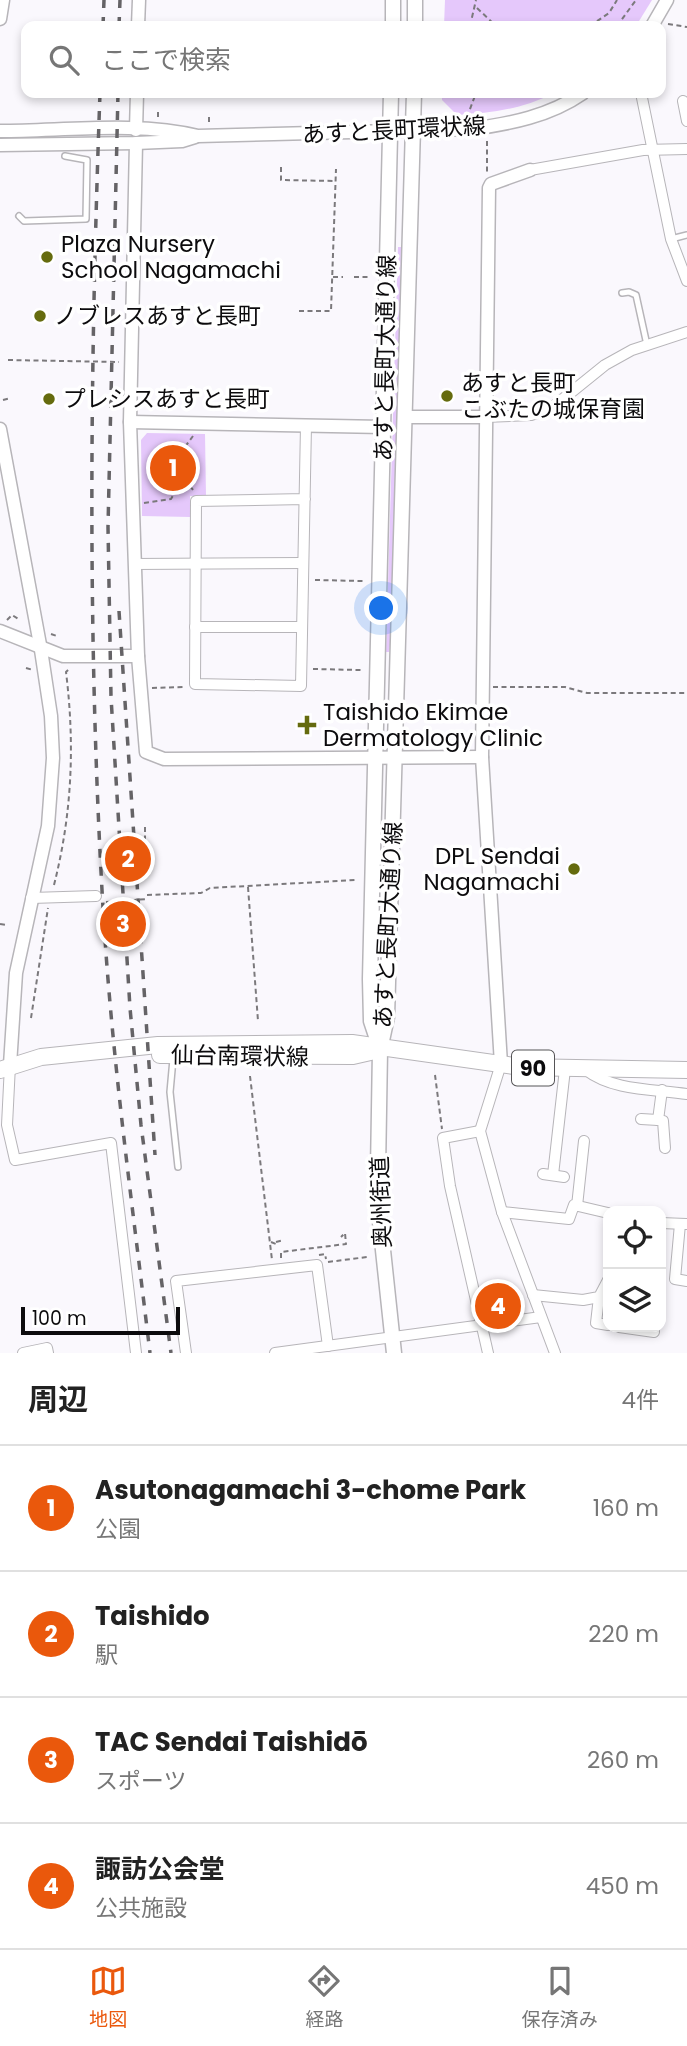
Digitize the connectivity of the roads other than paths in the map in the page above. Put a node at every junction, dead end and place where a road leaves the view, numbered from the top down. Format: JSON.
{"nodes":[{"id":1,"x":3,"y":0,"type":"edge"},
{"id":2,"x":139,"y":0,"type":"edge"},
{"id":3,"x":393,"y":0,"type":"edge"},
{"id":4,"x":415,"y":0,"type":"edge"},
{"id":5,"x":667,"y":0,"type":"edge"},
{"id":6,"x":0,"y":19,"type":"edge"},
{"id":7,"x":138,"y":21,"type":"edge"},
{"id":8,"x":393,"y":21,"type":"edge"},
{"id":9,"x":415,"y":21,"type":"edge"},
{"id":10,"x":655,"y":21,"type":"edge"},
{"id":11,"x":137,"y":98,"type":"edge"},
{"id":12,"x":391,"y":98,"type":"edge"},
{"id":13,"x":414,"y":98,"type":"edge"},
{"id":14,"x":574,"y":98,"type":"edge"},
{"id":15,"x":642,"y":98,"type":"edge"},
{"id":16,"x":683,"y":101,"type":"dead end"},
{"id":17,"x":687,"y":121,"type":"edge"},
{"id":18,"x":0,"y":131,"type":"edge"},
{"id":19,"x":413,"y":131,"type":"junction"},
{"id":20,"x":391,"y":133,"type":"junction"},
{"id":21,"x":136,"y":136,"type":"junction"},
{"id":22,"x":0,"y":145,"type":"edge"},
{"id":23,"x":687,"y":149,"type":"edge"},
{"id":24,"x":654,"y":151,"type":"junction"},
{"id":25,"x":65,"y":156,"type":"dead end"},
{"id":26,"x":530,"y":170,"type":"joint"},
{"id":27,"x":19,"y":216,"type":"dead end"},
{"id":28,"x":687,"y":235,"type":"edge"},
{"id":29,"x":671,"y":239,"type":"junction"},
{"id":30,"x":687,"y":281,"type":"edge"},
{"id":31,"x":622,"y":293,"type":"dead end"},
{"id":32,"x":687,"y":332,"type":"edge"},
{"id":33,"x":647,"y":345,"type":"junction"},
{"id":34,"x":406,"y":417,"type":"junction"},
{"id":35,"x":485,"y":417,"type":"junction"},
{"id":36,"x":130,"y":422,"type":"junction"},
{"id":37,"x":306,"y":425,"type":"junction"},
{"id":38,"x":383,"y":427,"type":"junction"},
{"id":39,"x":0,"y":429,"type":"edge"},
{"id":40,"x":305,"y":499,"type":"junction"},
{"id":41,"x":303,"y":563,"type":"junction"},
{"id":42,"x":134,"y":564,"type":"junction"},
{"id":43,"x":196,"y":565,"type":"junction"},
{"id":44,"x":195,"y":627,"type":"junction"},
{"id":45,"x":302,"y":627,"type":"junction"},
{"id":46,"x":4,"y":629,"type":"edge"},
{"id":47,"x":41,"y":650,"type":"junction"},
{"id":48,"x":138,"y":656,"type":"junction"},
{"id":49,"x":376,"y":756,"type":"junction"},
{"id":50,"x":394,"y":756,"type":"junction"},
{"id":51,"x":482,"y":757,"type":"junction"},
{"id":52,"x":96,"y":896,"type":"dead end"},
{"id":53,"x":32,"y":898,"type":"junction"},
{"id":54,"x":98,"y":1050,"type":"junction"},
{"id":55,"x":380,"y":1050,"type":"junction"},
{"id":56,"x":173,"y":1056,"type":"junction"},
{"id":57,"x":501,"y":1064,"type":"junction"},
{"id":58,"x":5,"y":1068,"type":"edge"},
{"id":59,"x":565,"y":1069,"type":"junction"},
{"id":60,"x":585,"y":1069,"type":"junction"},
{"id":61,"x":687,"y":1070,"type":"edge"},
{"id":62,"x":662,"y":1090,"type":"junction"},
{"id":63,"x":687,"y":1094,"type":"edge"},
{"id":64,"x":641,"y":1119,"type":"dead end"},
{"id":65,"x":658,"y":1120,"type":"junction"},
{"id":66,"x":480,"y":1131,"type":"junction"},
{"id":67,"x":584,"y":1141,"type":"dead end"},
{"id":68,"x":665,"y":1148,"type":"dead end"},
{"id":69,"x":178,"y":1167,"type":"dead end"},
{"id":70,"x":564,"y":1177,"type":"dead end"},
{"id":71,"x":577,"y":1206,"type":"junction"},
{"id":72,"x":502,"y":1212,"type":"junction"},
{"id":73,"x":603,"y":1212,"type":"edge"},
{"id":74,"x":666,"y":1223,"type":"edge"},
{"id":75,"x":684,"y":1224,"type":"edge"},
{"id":76,"x":687,"y":1280,"type":"edge"},
{"id":77,"x":603,"y":1289,"type":"edge"},
{"id":78,"x":533,"y":1295,"type":"junction"},
{"id":79,"x":599,"y":1297,"type":"junction"},
{"id":80,"x":541,"y":1317,"type":"junction"},
{"id":81,"x":603,"y":1324,"type":"edge"},
{"id":82,"x":482,"y":1325,"type":"junction"},
{"id":83,"x":392,"y":1345,"type":"edge"},
{"id":84,"x":328,"y":1346,"type":"junction"},
{"id":85,"x":23,"y":1353,"type":"edge"},
{"id":86,"x":48,"y":1353,"type":"edge"},
{"id":87,"x":136,"y":1353,"type":"edge"},
{"id":88,"x":186,"y":1353,"type":"edge"},
{"id":89,"x":275,"y":1353,"type":"edge"},
{"id":90,"x":488,"y":1353,"type":"edge"},
{"id":91,"x":555,"y":1353,"type":"edge"}],
"edges":[{"from":1,"to":6,"type":"street"},
{"from":2,"to":7,"type":"street"},
{"from":3,"to":8,"type":"main road"},
{"from":4,"to":9,"type":"main road"},
{"from":5,"to":10,"type":"street"},
{"from":11,"to":21,"type":"street"},
{"from":12,"to":20,"type":"main road","name":"あすと長町大通り線"},
{"from":13,"to":19,"type":"main road","name":"あすと長町大通り線"},
{"from":14,"to":19,"type":"street","name":"あすと長町環状線"},
{"from":15,"to":24,"type":"street"},
{"from":16,"to":17,"type":"street"},
{"from":18,"to":21,"type":"street","name":"あすと長町環状線"},
{"from":19,"to":20,"type":"street","name":"あすと長町環状線"},
{"from":19,"to":34,"type":"main road","name":"あすと長町大通り線"},
{"from":20,"to":21,"type":"street","name":"あすと長町環状線"},
{"from":20,"to":38,"type":"main road","name":"あすと長町大通り線"},
{"from":21,"to":22,"type":"street","name":"あすと長町環状線"},
{"from":21,"to":36,"type":"street"},
{"from":23,"to":24,"type":"street"},
{"from":24,"to":26,"type":"street"},
{"from":24,"to":29,"type":"street"},
{"from":25,"to":27,"type":"lane"},
{"from":26,"to":35,"type":"street"},
{"from":28,"to":29,"type":"lane"},
{"from":29,"to":30,"type":"street"},
{"from":31,"to":33,"type":"lane"},
{"from":32,"to":33,"type":"street"},
{"from":33,"to":35,"type":"street"},
{"from":34,"to":35,"type":"street"},
{"from":34,"to":50,"type":"main road","name":"あすと長町大通り線"},
{"from":35,"to":51,"type":"street"},
{"from":36,"to":37,"type":"street"},
{"from":36,"to":42,"type":"street"},
{"from":37,"to":38,"type":"street"},
{"from":37,"to":40,"type":"street"},
{"from":38,"to":49,"type":"main road","name":"あすと長町大通り線"},
{"from":39,"to":47,"type":"street"},
{"from":40,"to":41,"type":"street"},
{"from":40,"to":43,"type":"street"},
{"from":41,"to":43,"type":"street"},
{"from":41,"to":45,"type":"street"},
{"from":42,"to":43,"type":"street"},
{"from":42,"to":48,"type":"street"},
{"from":43,"to":44,"type":"street"},
{"from":44,"to":45,"type":"street"},
{"from":44,"to":45,"type":"street"},
{"from":46,"to":47,"type":"street"},
{"from":47,"to":48,"type":"street"},
{"from":47,"to":53,"type":"street"},
{"from":48,"to":49,"type":"street"},
{"from":49,"to":50,"type":"street"},
{"from":49,"to":55,"type":"main road","name":"あすと長町大通り線"},
{"from":50,"to":51,"type":"street"},
{"from":50,"to":55,"type":"main road","name":"あすと長町大通り線"},
{"from":51,"to":57,"type":"street"},
{"from":52,"to":53,"type":"street"},
{"from":53,"to":58,"type":"street"},
{"from":54,"to":55,"type":"main road","name":"仙台南環状線","number":"90"},
{"from":54,"to":56,"type":"main road","name":"仙台南環状線","number":"90"},
{"from":54,"to":58,"type":"main road","name":"仙台南環状線","number":"90"},
{"from":55,"to":56,"type":"main road","name":"仙台南環状線","number":"90"},
{"from":55,"to":57,"type":"main road","name":"仙台南環状線","number":"90"},
{"from":55,"to":83,"type":"main road","name":"奥州街道"},
{"from":56,"to":69,"type":"lane"},
{"from":57,"to":59,"type":"main road","name":"仙台南環状線","number":"90"},
{"from":57,"to":66,"type":"street"},
{"from":58,"to":87,"type":"street"},
{"from":59,"to":60,"type":"main road","name":"仙台南環状線","number":"90"},
{"from":59,"to":70,"type":"street"},
{"from":60,"to":61,"type":"main road","name":"仙台南環状線","number":"90"},
{"from":60,"to":62,"type":"street"},
{"from":62,"to":63,"type":"street"},
{"from":62,"to":65,"type":"street"},
{"from":64,"to":65,"type":"street"},
{"from":65,"to":68,"type":"street"},
{"from":66,"to":72,"type":"street"},
{"from":66,"to":82,"type":"street"},
{"from":67,"to":71,"type":"street"},
{"from":71,"to":72,"type":"street"},
{"from":71,"to":73,"type":"street"},
{"from":72,"to":78,"type":"street"},
{"from":74,"to":75,"type":"street"},
{"from":75,"to":76,"type":"street"},
{"from":77,"to":79,"type":"street"},
{"from":78,"to":79,"type":"street"},
{"from":78,"to":80,"type":"street"},
{"from":79,"to":81,"type":"street"},
{"from":80,"to":82,"type":"street"},
{"from":80,"to":91,"type":"street"},
{"from":82,"to":83,"type":"street"},
{"from":82,"to":90,"type":"street"},
{"from":83,"to":84,"type":"street"},
{"from":84,"to":88,"type":"street"},
{"from":84,"to":89,"type":"street"},
{"from":85,"to":86,"type":"street"}]}
